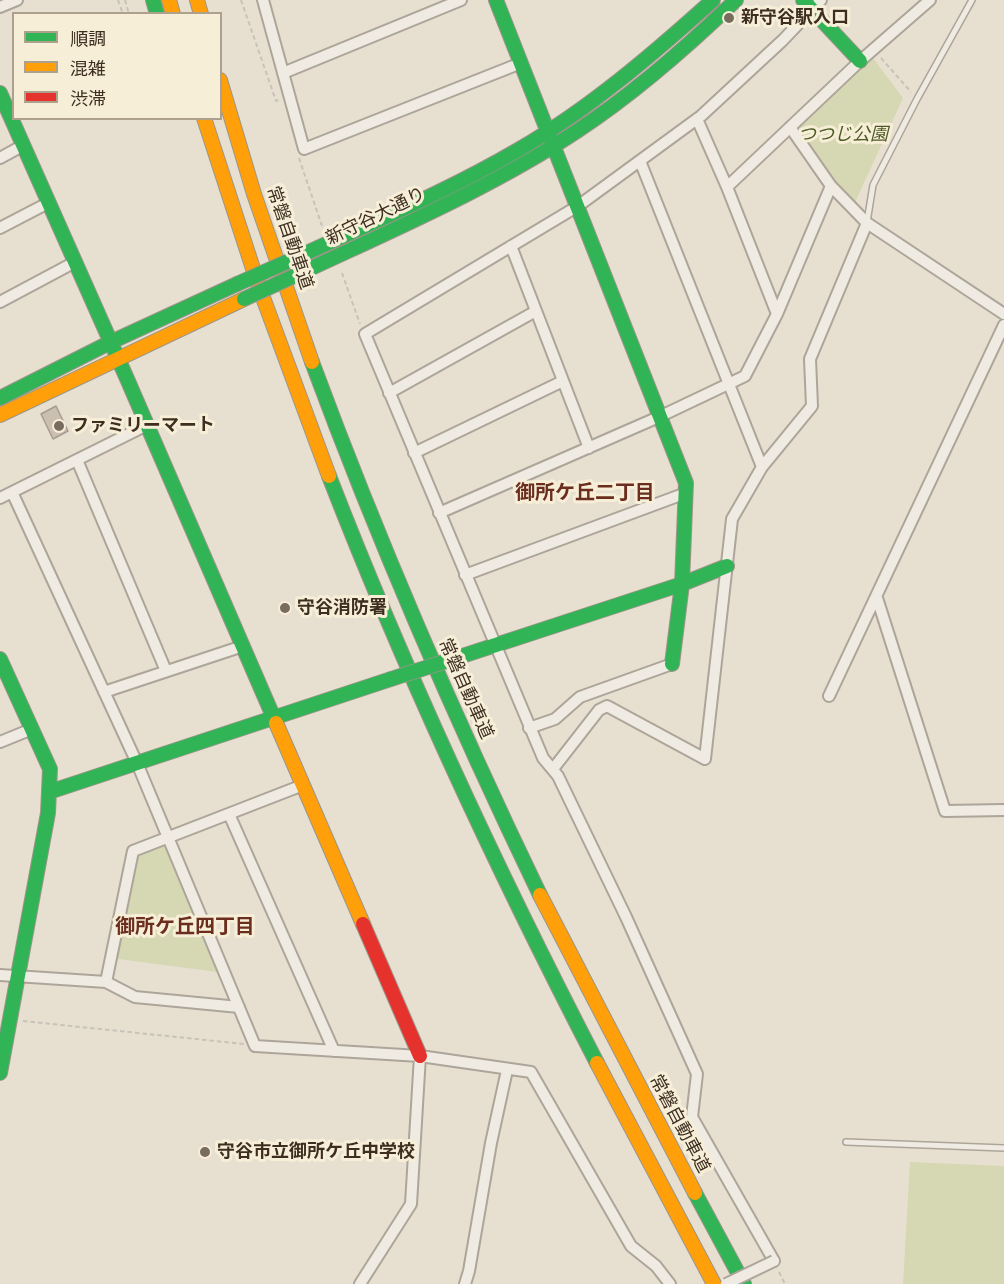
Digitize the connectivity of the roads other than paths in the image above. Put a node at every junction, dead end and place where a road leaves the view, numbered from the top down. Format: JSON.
{"nodes":[{"id":1,"x":16,"y":0,"type":"edge"},
{"id":2,"x":263,"y":0,"type":"edge"},
{"id":3,"x":461,"y":0,"type":"edge"},
{"id":4,"x":496,"y":0,"type":"edge"},
{"id":5,"x":713,"y":0,"type":"edge"},
{"id":6,"x":736,"y":0,"type":"edge"},
{"id":7,"x":930,"y":0,"type":"edge"},
{"id":8,"x":972,"y":0,"type":"edge"},
{"id":9,"x":812,"y":3,"type":"edge"},
{"id":10,"x":0,"y":7,"type":"edge"},
{"id":11,"x":860,"y":61,"type":"junction"},
{"id":12,"x":521,"y":63,"type":"junction"},
{"id":13,"x":283,"y":73,"type":"junction"},
{"id":14,"x":222,"y":87,"type":"edge"},
{"id":15,"x":0,"y":93,"type":"edge"},
{"id":16,"x":697,"y":119,"type":"junction"},
{"id":17,"x":196,"y":120,"type":"edge"},
{"id":18,"x":205,"y":120,"type":"edge"},
{"id":19,"x":790,"y":127,"type":"junction"},
{"id":20,"x":548,"y":131,"type":"junction"},
{"id":21,"x":22,"y":146,"type":"junction"},
{"id":22,"x":554,"y":146,"type":"junction"},
{"id":23,"x":0,"y":158,"type":"edge"},
{"id":24,"x":640,"y":161,"type":"junction"},
{"id":25,"x":831,"y":186,"type":"junction"},
{"id":26,"x":727,"y":187,"type":"junction"},
{"id":27,"x":48,"y":203,"type":"junction"},
{"id":28,"x":578,"y":206,"type":"junction"},
{"id":29,"x":231,"y":207,"type":"junction"},
{"id":30,"x":867,"y":223,"type":"junction"},
{"id":31,"x":0,"y":228,"type":"edge"},
{"id":32,"x":511,"y":246,"type":"junction"},
{"id":33,"x":75,"y":262,"type":"junction"},
{"id":34,"x":0,"y":302,"type":"edge"},
{"id":35,"x":536,"y":311,"type":"junction"},
{"id":36,"x":777,"y":314,"type":"junction"},
{"id":37,"x":1004,"y":314,"type":"edge"},
{"id":38,"x":1004,"y":325,"type":"edge"},
{"id":39,"x":111,"y":342,"type":"junction"},
{"id":40,"x":118,"y":357,"type":"junction"},
{"id":41,"x":563,"y":381,"type":"junction"},
{"id":42,"x":728,"y":384,"type":"junction"},
{"id":43,"x":389,"y":393,"type":"junction"},
{"id":44,"x":0,"y":398,"type":"edge"},
{"id":45,"x":0,"y":415,"type":"edge"},
{"id":46,"x":661,"y":416,"type":"junction"},
{"id":47,"x":147,"y":425,"type":"junction"},
{"id":48,"x":589,"y":448,"type":"junction"},
{"id":49,"x":414,"y":453,"type":"junction"},
{"id":50,"x":77,"y":460,"type":"junction"},
{"id":51,"x":762,"y":467,"type":"junction"},
{"id":52,"x":12,"y":492,"type":"junction"},
{"id":53,"x":686,"y":494,"type":"junction"},
{"id":54,"x":0,"y":498,"type":"edge"},
{"id":55,"x":440,"y":513,"type":"junction"},
{"id":56,"x":727,"y":566,"type":"junction"},
{"id":57,"x":465,"y":575,"type":"junction"},
{"id":58,"x":682,"y":584,"type":"junction"},
{"id":59,"x":877,"y":598,"type":"junction"},
{"id":60,"x":495,"y":644,"type":"junction"},
{"id":61,"x":243,"y":646,"type":"junction"},
{"id":62,"x":0,"y":659,"type":"edge"},
{"id":63,"x":672,"y":664,"type":"joint"},
{"id":64,"x":166,"y":671,"type":"junction"},
{"id":65,"x":104,"y":692,"type":"junction"},
{"id":66,"x":829,"y":696,"type":"dead end"},
{"id":67,"x":273,"y":718,"type":"junction"},
{"id":68,"x":530,"y":728,"type":"junction"},
{"id":69,"x":32,"y":729,"type":"junction"},
{"id":70,"x":0,"y":742,"type":"edge"},
{"id":71,"x":137,"y":763,"type":"junction"},
{"id":72,"x":553,"y":769,"type":"junction"},
{"id":73,"x":303,"y":785,"type":"junction"},
{"id":74,"x":49,"y":792,"type":"junction"},
{"id":75,"x":1004,"y":810,"type":"edge"},
{"id":76,"x":228,"y":814,"type":"junction"},
{"id":77,"x":168,"y":838,"type":"junction"},
{"id":78,"x":0,"y":975,"type":"edge"},
{"id":79,"x":19,"y":977,"type":"junction"},
{"id":80,"x":106,"y":982,"type":"junction"},
{"id":81,"x":239,"y":1007,"type":"junction"},
{"id":82,"x":334,"y":1051,"type":"junction"},
{"id":83,"x":420,"y":1056,"type":"junction"},
{"id":84,"x":507,"y":1070,"type":"junction"},
{"id":85,"x":0,"y":1073,"type":"edge"},
{"id":86,"x":846,"y":1142,"type":"dead end"},
{"id":87,"x":1004,"y":1149,"type":"edge"},
{"id":88,"x":360,"y":1284,"type":"edge"},
{"id":89,"x":465,"y":1284,"type":"edge"},
{"id":90,"x":670,"y":1284,"type":"edge"},
{"id":91,"x":714,"y":1284,"type":"edge"},
{"id":92,"x":726,"y":1284,"type":"edge"},
{"id":93,"x":744,"y":1284,"type":"edge"}],
"edges":[{"from":1,"to":10,"type":"street"},
{"from":2,"to":13,"type":"street"},
{"from":3,"to":13,"type":"street"},
{"from":4,"to":12,"type":"main road"},
{"from":5,"to":20,"type":"main road","name":"新守谷大通り"},
{"from":6,"to":22,"type":"main road","name":"新守谷大通り"},
{"from":7,"to":11,"type":"street"},
{"from":8,"to":30,"type":"lane"},
{"from":9,"to":11,"type":"main road"},
{"from":9,"to":16,"type":"street"},
{"from":11,"to":19,"type":"street"},
{"from":12,"to":13,"type":"street"},
{"from":12,"to":20,"type":"main road"},
{"from":14,"to":93,"type":"main road","name":"常磐自動車道"},
{"from":15,"to":21,"type":"main road"},
{"from":16,"to":24,"type":"street"},
{"from":16,"to":26,"type":"street"},
{"from":17,"to":29,"type":"main road"},
{"from":18,"to":29,"type":"main road"},
{"from":19,"to":25,"type":"street"},
{"from":19,"to":26,"type":"street"},
{"from":20,"to":22,"type":"main road"},
{"from":20,"to":39,"type":"main road","name":"新守谷大通り","bridge":true},
{"from":21,"to":23,"type":"street"},
{"from":21,"to":27,"type":"main road"},
{"from":22,"to":28,"type":"main road"},
{"from":22,"to":40,"type":"main road","name":"新守谷大通り","bridge":true},
{"from":24,"to":28,"type":"street"},
{"from":24,"to":42,"type":"street"},
{"from":25,"to":30,"type":"street"},
{"from":25,"to":36,"type":"street"},
{"from":26,"to":36,"type":"street"},
{"from":27,"to":31,"type":"street"},
{"from":27,"to":33,"type":"main road"},
{"from":28,"to":32,"type":"street"},
{"from":28,"to":46,"type":"main road"},
{"from":29,"to":91,"type":"main road"},
{"from":30,"to":37,"type":"street"},
{"from":30,"to":51,"type":"street"},
{"from":32,"to":35,"type":"street"},
{"from":32,"to":43,"type":"street"},
{"from":33,"to":34,"type":"street"},
{"from":33,"to":39,"type":"main road"},
{"from":35,"to":41,"type":"street"},
{"from":35,"to":43,"type":"street"},
{"from":36,"to":42,"type":"street"},
{"from":38,"to":59,"type":"street"},
{"from":39,"to":40,"type":"main road"},
{"from":39,"to":44,"type":"main road","name":"新守谷大通り"},
{"from":40,"to":45,"type":"main road","name":"新守谷大通り"},
{"from":40,"to":47,"type":"main road"},
{"from":41,"to":48,"type":"street"},
{"from":41,"to":49,"type":"street"},
{"from":42,"to":46,"type":"street"},
{"from":42,"to":51,"type":"street"},
{"from":43,"to":49,"type":"street"},
{"from":46,"to":48,"type":"street"},
{"from":46,"to":53,"type":"main road"},
{"from":47,"to":50,"type":"street"},
{"from":47,"to":61,"type":"main road"},
{"from":48,"to":55,"type":"street"},
{"from":49,"to":55,"type":"street"},
{"from":50,"to":52,"type":"street"},
{"from":50,"to":64,"type":"street"},
{"from":51,"to":56,"type":"street"},
{"from":52,"to":54,"type":"street"},
{"from":52,"to":65,"type":"street"},
{"from":53,"to":57,"type":"street"},
{"from":53,"to":58,"type":"main road"},
{"from":55,"to":57,"type":"street"},
{"from":56,"to":58,"type":"main road"},
{"from":56,"to":72,"type":"street"},
{"from":57,"to":60,"type":"street"},
{"from":58,"to":60,"type":"main road"},
{"from":58,"to":63,"type":"main road"},
{"from":59,"to":66,"type":"street"},
{"from":59,"to":75,"type":"street"},
{"from":60,"to":67,"type":"main road","bridge":true},
{"from":60,"to":68,"type":"street"},
{"from":61,"to":64,"type":"street"},
{"from":61,"to":67,"type":"main road"},
{"from":62,"to":69,"type":"main road"},
{"from":63,"to":68,"type":"street"},
{"from":64,"to":65,"type":"street"},
{"from":65,"to":71,"type":"street"},
{"from":67,"to":71,"type":"main road"},
{"from":67,"to":73,"type":"main road"},
{"from":68,"to":72,"type":"street"},
{"from":69,"to":70,"type":"street"},
{"from":69,"to":74,"type":"main road"},
{"from":71,"to":74,"type":"main road"},
{"from":71,"to":77,"type":"street"},
{"from":72,"to":92,"type":"street","bridge":true},
{"from":73,"to":76,"type":"street"},
{"from":73,"to":83,"type":"main road"},
{"from":74,"to":79,"type":"main road"},
{"from":76,"to":77,"type":"street"},
{"from":76,"to":82,"type":"street"},
{"from":77,"to":80,"type":"street"},
{"from":77,"to":81,"type":"street"},
{"from":78,"to":79,"type":"street"},
{"from":79,"to":80,"type":"street"},
{"from":79,"to":85,"type":"main road"},
{"from":80,"to":81,"type":"street"},
{"from":81,"to":82,"type":"street"},
{"from":82,"to":83,"type":"street"},
{"from":83,"to":84,"type":"street"},
{"from":83,"to":88,"type":"street"},
{"from":84,"to":89,"type":"street"},
{"from":84,"to":90,"type":"street"},
{"from":86,"to":87,"type":"lane"}]}
